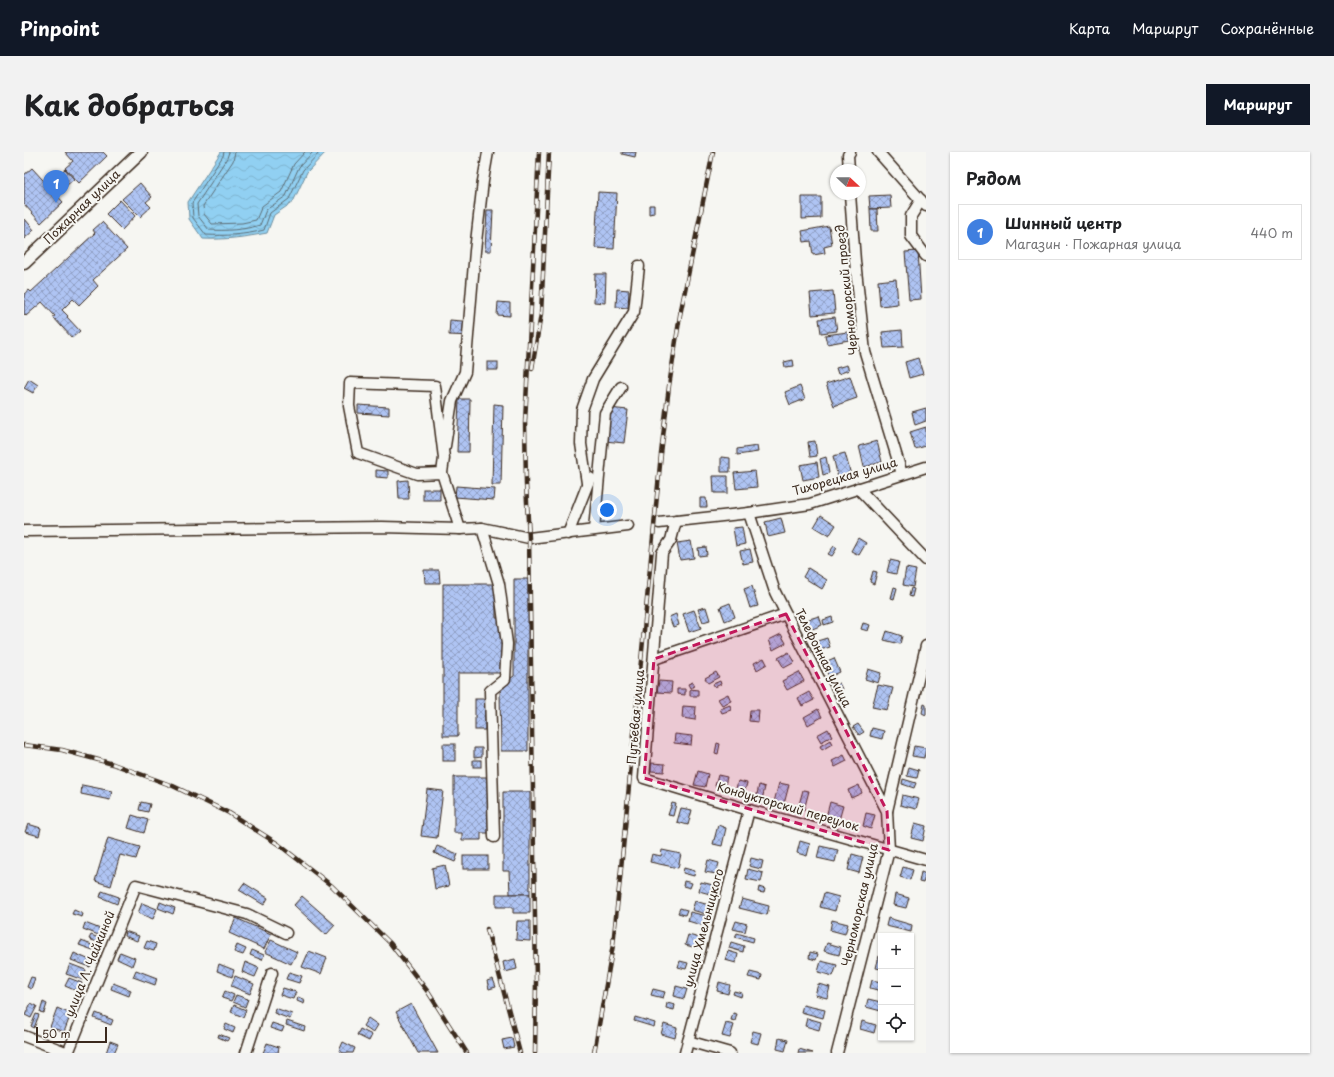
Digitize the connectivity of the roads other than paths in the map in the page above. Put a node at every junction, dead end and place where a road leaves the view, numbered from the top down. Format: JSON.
{"nodes":[{"id":1,"x":141,"y":152,"type":"edge"},
{"id":2,"x":488,"y":152,"type":"edge"},
{"id":3,"x":850,"y":152,"type":"edge"},
{"id":4,"x":878,"y":152,"type":"edge"},
{"id":5,"x":849,"y":164,"type":"edge"},
{"id":6,"x":850,"y":200,"type":"edge"},
{"id":7,"x":923,"y":203,"type":"edge"},
{"id":8,"x":926,"y":256,"type":"edge"},
{"id":9,"x":24,"y":263,"type":"edge"},
{"id":10,"x":639,"y":266,"type":"dead end"},
{"id":11,"x":621,"y":387,"type":"dead end"},
{"id":12,"x":444,"y":458,"type":"junction"},
{"id":13,"x":600,"y":460,"type":"junction"},
{"id":14,"x":926,"y":467,"type":"edge"},
{"id":15,"x":442,"y":473,"type":"junction"},
{"id":16,"x":902,"y":474,"type":"junction"},
{"id":17,"x":587,"y":483,"type":"junction"},
{"id":18,"x":858,"y":488,"type":"junction"},
{"id":19,"x":749,"y":513,"type":"junction"},
{"id":20,"x":676,"y":521,"type":"junction"},
{"id":21,"x":659,"y":523,"type":"dead end"},
{"id":22,"x":628,"y":526,"type":"dead end"},
{"id":23,"x":482,"y":528,"type":"junction"},
{"id":24,"x":460,"y":529,"type":"junction"},
{"id":25,"x":594,"y":530,"type":"junction"},
{"id":26,"x":24,"y":531,"type":"edge"},
{"id":27,"x":568,"y":534,"type":"junction"},
{"id":28,"x":926,"y":560,"type":"edge"},
{"id":29,"x":786,"y":614,"type":"junction"},
{"id":30,"x":926,"y":646,"type":"edge"},
{"id":31,"x":654,"y":659,"type":"junction"},
{"id":32,"x":644,"y":778,"type":"joint"},
{"id":33,"x":748,"y":810,"type":"junction"},
{"id":34,"x":887,"y":810,"type":"junction"},
{"id":35,"x":494,"y":837,"type":"dead end"},
{"id":36,"x":889,"y":850,"type":"junction"},
{"id":37,"x":926,"y":860,"type":"edge"},
{"id":38,"x":286,"y":933,"type":"dead end"},
{"id":39,"x":272,"y":973,"type":"dead end"},
{"id":40,"x":24,"y":1036,"type":"edge"},
{"id":41,"x":688,"y":1041,"type":"junction"},
{"id":42,"x":68,"y":1053,"type":"edge"},
{"id":43,"x":246,"y":1053,"type":"edge"},
{"id":44,"x":685,"y":1053,"type":"edge"},
{"id":45,"x":730,"y":1053,"type":"edge"},
{"id":46,"x":837,"y":1053,"type":"edge"}],
"edges":[{"from":1,"to":9,"type":"main road","name":"Пожарная улица"},
{"from":2,"to":12,"type":"street"},
{"from":3,"to":5,"type":"street"},
{"from":4,"to":7,"type":"street"},
{"from":6,"to":16,"type":"street","name":"Черноморский проезд"},
{"from":7,"to":8,"type":"street"},
{"from":10,"to":17,"type":"street"},
{"from":11,"to":13,"type":"street"},
{"from":12,"to":15,"type":"street"},
{"from":12,"to":15,"type":"street"},
{"from":13,"to":17,"type":"street"},
{"from":13,"to":25,"type":"street"},
{"from":14,"to":16,"type":"street","name":"Тихорецкая улица"},
{"from":15,"to":24,"type":"street"},
{"from":16,"to":18,"type":"street","name":"Тихорецкая улица"},
{"from":17,"to":27,"type":"street"},
{"from":18,"to":19,"type":"street","name":"Тихорецкая улица"},
{"from":18,"to":28,"type":"street"},
{"from":19,"to":20,"type":"street","name":"Тихорецкая улица"},
{"from":19,"to":29,"type":"street","name":"Телефонная улица"},
{"from":20,"to":21,"type":"street","name":"Тихорецкая улица"},
{"from":20,"to":31,"type":"street","name":"Путьевая улица"},
{"from":22,"to":25,"type":"street"},
{"from":23,"to":24,"type":"street"},
{"from":23,"to":27,"type":"street"},
{"from":23,"to":35,"type":"street"},
{"from":24,"to":26,"type":"street"},
{"from":25,"to":27,"type":"street"},
{"from":29,"to":31,"type":"street"},
{"from":29,"to":34,"type":"street","name":"Телефонная улица"},
{"from":30,"to":34,"type":"street","name":"Черноморская улица"},
{"from":31,"to":32,"type":"street","name":"Путьевая улица"},
{"from":32,"to":33,"type":"street","name":"Кондукторский переулок"},
{"from":33,"to":36,"type":"street","name":"Кондукторский переулок"},
{"from":33,"to":41,"type":"street","name":"улица Хмельницкого"},
{"from":34,"to":36,"type":"street","name":"Черноморская улица"},
{"from":36,"to":37,"type":"street","name":"Кондукторский переулок"},
{"from":36,"to":46,"type":"street","name":"Черноморская улица"},
{"from":38,"to":42,"type":"street","name":"улица Л. Чайкиной"},
{"from":39,"to":43,"type":"street"},
{"from":40,"to":42,"type":"street"},
{"from":41,"to":44,"type":"street","name":"улица Хмельницкого"},
{"from":41,"to":45,"type":"street"}]}
